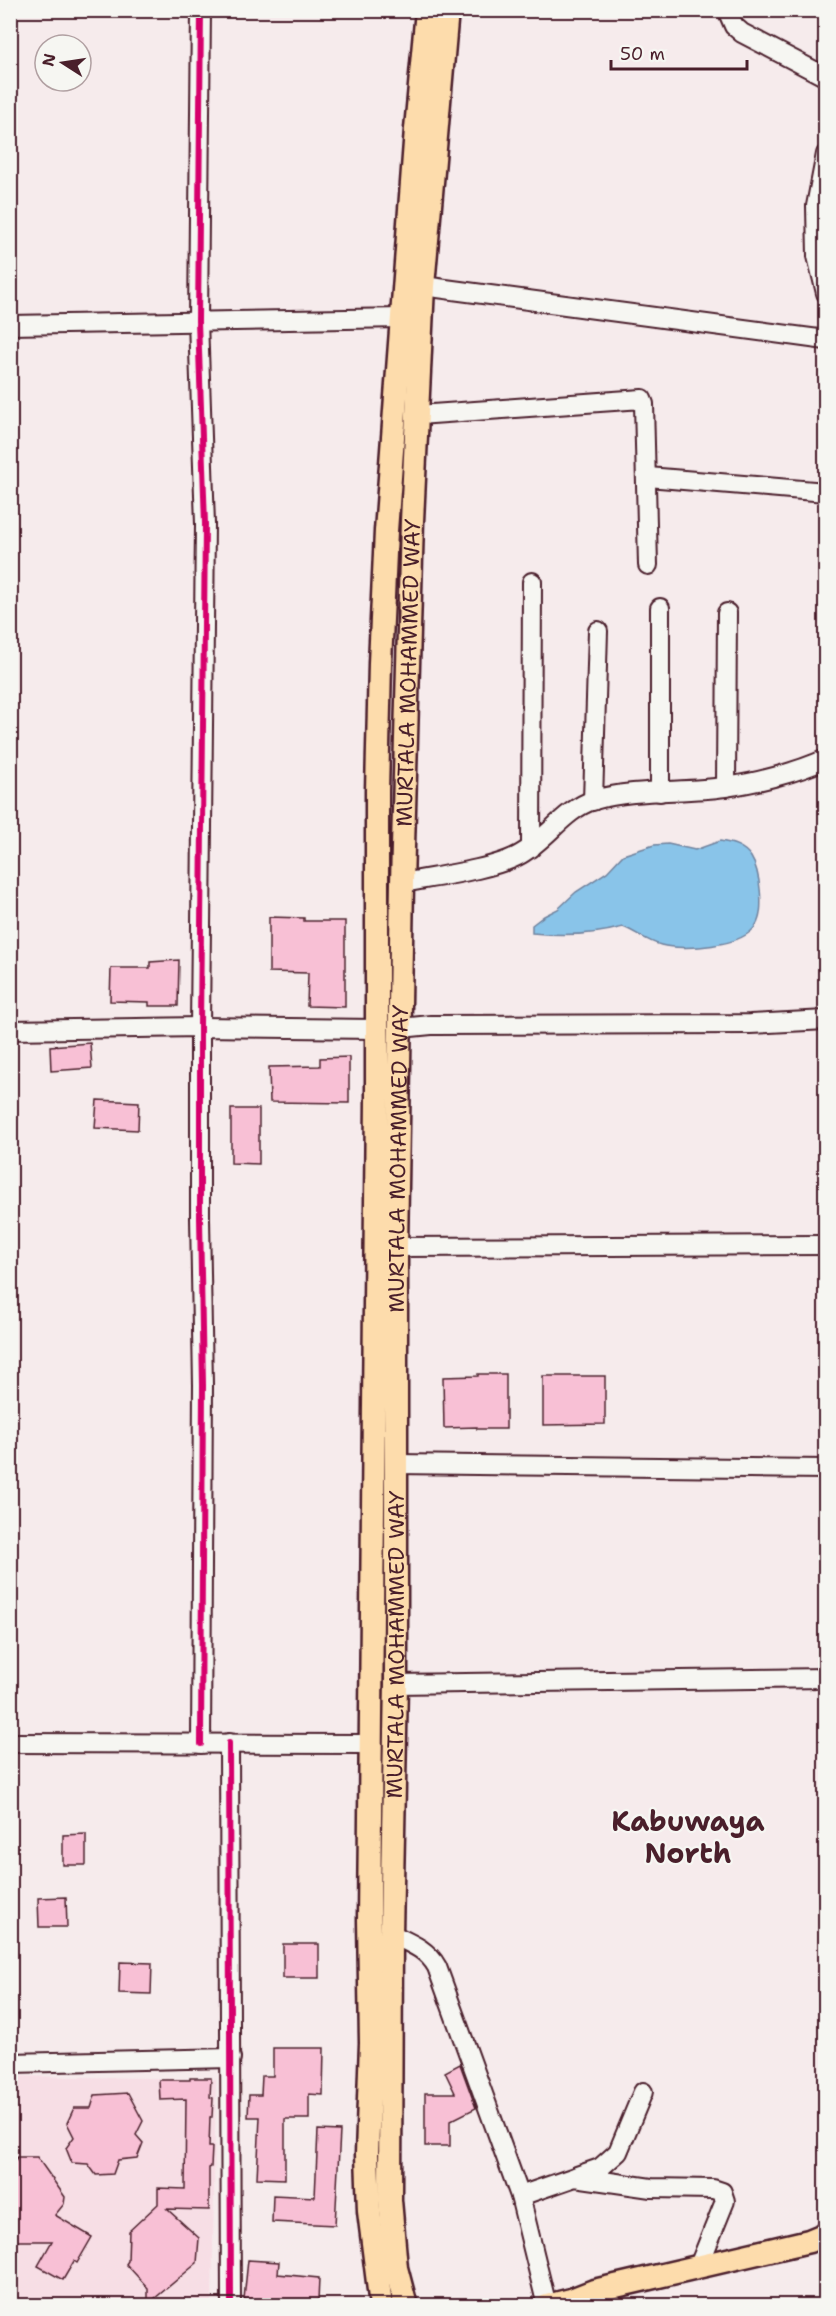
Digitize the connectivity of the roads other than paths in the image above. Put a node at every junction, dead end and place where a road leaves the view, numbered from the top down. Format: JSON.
{"nodes":[{"id":1,"x":201,"y":10,"type":"edge"},
{"id":2,"x":427,"y":10,"type":"edge"},
{"id":3,"x":447,"y":10,"type":"edge"},
{"id":4,"x":727,"y":10,"type":"edge"},
{"id":5,"x":825,"y":77,"type":"edge"},
{"id":6,"x":825,"y":154,"type":"edge"},
{"id":7,"x":423,"y":286,"type":"junction"},
{"id":8,"x":825,"y":293,"type":"edge"},
{"id":9,"x":402,"y":318,"type":"junction"},
{"id":10,"x":198,"y":321,"type":"junction"},
{"id":11,"x":10,"y":326,"type":"edge"},
{"id":12,"x":825,"y":340,"type":"edge"},
{"id":13,"x":418,"y":415,"type":"junction"},
{"id":14,"x":648,"y":477,"type":"junction"},
{"id":15,"x":825,"y":492,"type":"edge"},
{"id":16,"x":648,"y":565,"type":"dead end"},
{"id":17,"x":532,"y":582,"type":"dead end"},
{"id":18,"x":660,"y":608,"type":"dead end"},
{"id":19,"x":727,"y":613,"type":"dead end"},
{"id":20,"x":598,"y":632,"type":"dead end"},
{"id":21,"x":825,"y":759,"type":"edge"},
{"id":22,"x":726,"y":787,"type":"junction"},
{"id":23,"x":660,"y":792,"type":"junction"},
{"id":24,"x":593,"y":801,"type":"junction"},
{"id":25,"x":531,"y":848,"type":"junction"},
{"id":26,"x":402,"y":883,"type":"junction"},
{"id":27,"x":825,"y":1020,"type":"edge"},
{"id":28,"x":200,"y":1027,"type":"junction"},
{"id":29,"x":401,"y":1028,"type":"junction"},
{"id":30,"x":376,"y":1029,"type":"junction"},
{"id":31,"x":10,"y":1030,"type":"edge"},
{"id":32,"x":825,"y":1245,"type":"edge"},
{"id":33,"x":396,"y":1247,"type":"junction"},
{"id":34,"x":396,"y":1464,"type":"junction"},
{"id":35,"x":825,"y":1468,"type":"edge"},
{"id":36,"x":825,"y":1678,"type":"edge"},
{"id":37,"x":396,"y":1684,"type":"junction"},
{"id":38,"x":10,"y":1743,"type":"edge"},
{"id":39,"x":230,"y":1743,"type":"junction"},
{"id":40,"x":201,"y":1744,"type":"junction"},
{"id":41,"x":370,"y":1744,"type":"junction"},
{"id":42,"x":391,"y":1934,"type":"junction"},
{"id":43,"x":231,"y":2058,"type":"junction"},
{"id":44,"x":10,"y":2063,"type":"edge"},
{"id":45,"x":643,"y":2091,"type":"dead end"},
{"id":46,"x":575,"y":2177,"type":"junction"},
{"id":47,"x":520,"y":2196,"type":"junction"},
{"id":48,"x":825,"y":2234,"type":"edge"},
{"id":49,"x":698,"y":2268,"type":"junction"},
{"id":50,"x":376,"y":2272,"type":"junction"},
{"id":51,"x":598,"y":2298,"type":"edge"},
{"id":52,"x":547,"y":2305,"type":"edge"},
{"id":53,"x":231,"y":2306,"type":"edge"},
{"id":54,"x":368,"y":2306,"type":"edge"},
{"id":55,"x":381,"y":2306,"type":"edge"},
{"id":56,"x":406,"y":2306,"type":"edge"}],
"edges":[{"from":1,"to":10,"type":"street"},
{"from":2,"to":9,"type":"main road","name":"MURTALA MOHAMMED WAY"},
{"from":3,"to":7,"type":"main road","name":"MURTALA MOHAMMED WAY"},
{"from":4,"to":5,"type":"street"},
{"from":6,"to":8,"type":"street"},
{"from":7,"to":12,"type":"street"},
{"from":7,"to":13,"type":"main road","name":"MURTALA MOHAMMED WAY"},
{"from":9,"to":10,"type":"street"},
{"from":9,"to":30,"type":"main road","name":"MURTALA MOHAMMED WAY"},
{"from":10,"to":11,"type":"street"},
{"from":10,"to":28,"type":"street"},
{"from":13,"to":14,"type":"street"},
{"from":13,"to":26,"type":"main road","name":"MURTALA MOHAMMED WAY"},
{"from":14,"to":15,"type":"street"},
{"from":14,"to":16,"type":"street"},
{"from":17,"to":25,"type":"street"},
{"from":18,"to":23,"type":"street"},
{"from":19,"to":22,"type":"street"},
{"from":20,"to":24,"type":"street"},
{"from":21,"to":22,"type":"street"},
{"from":22,"to":23,"type":"street"},
{"from":23,"to":24,"type":"street"},
{"from":24,"to":25,"type":"street"},
{"from":25,"to":26,"type":"street"},
{"from":26,"to":29,"type":"main road","name":"MURTALA MOHAMMED WAY"},
{"from":27,"to":29,"type":"street"},
{"from":28,"to":30,"type":"street"},
{"from":28,"to":31,"type":"street"},
{"from":28,"to":40,"type":"street"},
{"from":29,"to":33,"type":"main road","name":"MURTALA MOHAMMED WAY"},
{"from":30,"to":41,"type":"main road","name":"MURTALA MOHAMMED WAY"},
{"from":32,"to":33,"type":"street"},
{"from":33,"to":34,"type":"main road","name":"MURTALA MOHAMMED WAY"},
{"from":34,"to":35,"type":"street"},
{"from":34,"to":37,"type":"main road","name":"MURTALA MOHAMMED WAY"},
{"from":36,"to":37,"type":"street"},
{"from":37,"to":42,"type":"main road","name":"MURTALA MOHAMMED WAY"},
{"from":38,"to":40,"type":"street"},
{"from":39,"to":40,"type":"street"},
{"from":39,"to":41,"type":"street"},
{"from":39,"to":43,"type":"street"},
{"from":41,"to":50,"type":"main road","name":"MURTALA MOHAMMED WAY"},
{"from":42,"to":47,"type":"street"},
{"from":42,"to":56,"type":"main road","name":"MURTALA MOHAMMED WAY"},
{"from":43,"to":44,"type":"street"},
{"from":43,"to":53,"type":"street"},
{"from":45,"to":46,"type":"street"},
{"from":46,"to":47,"type":"street"},
{"from":46,"to":49,"type":"street"},
{"from":47,"to":52,"type":"street"},
{"from":48,"to":49,"type":"main road"},
{"from":49,"to":51,"type":"main road"},
{"from":50,"to":54,"type":"main road"},
{"from":50,"to":55,"type":"main road","name":"MURTALA MOHAMMED WAY"},
{"from":51,"to":52,"type":"main road"}]}
